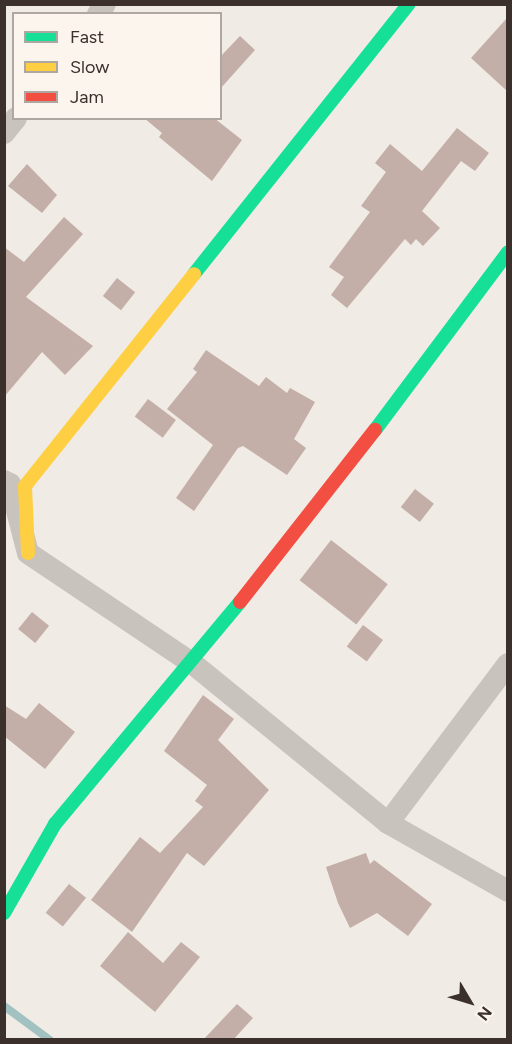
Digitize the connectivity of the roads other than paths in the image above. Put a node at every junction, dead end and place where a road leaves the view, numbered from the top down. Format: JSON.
{"nodes":[{"id":1,"x":409,"y":4,"type":"edge"},
{"id":2,"x":14,"y":120,"type":"edge"},
{"id":3,"x":4,"y":133,"type":"edge"},
{"id":4,"x":507,"y":252,"type":"edge"},
{"id":5,"x":4,"y":481,"type":"edge"},
{"id":6,"x":28,"y":553,"type":"junction"},
{"id":7,"x":192,"y":663,"type":"junction"},
{"id":8,"x":507,"y":664,"type":"edge"},
{"id":9,"x":388,"y":823,"type":"junction"},
{"id":10,"x":507,"y":891,"type":"edge"},
{"id":11,"x":4,"y":913,"type":"edge"}],
"edges":[{"from":1,"to":6,"type":"street"},
{"from":2,"to":3,"type":"street"},
{"from":4,"to":7,"type":"street"},
{"from":5,"to":6,"type":"street"},
{"from":6,"to":7,"type":"street"},
{"from":7,"to":9,"type":"street"},
{"from":7,"to":11,"type":"street"},
{"from":8,"to":9,"type":"street"},
{"from":9,"to":10,"type":"street"}]}
